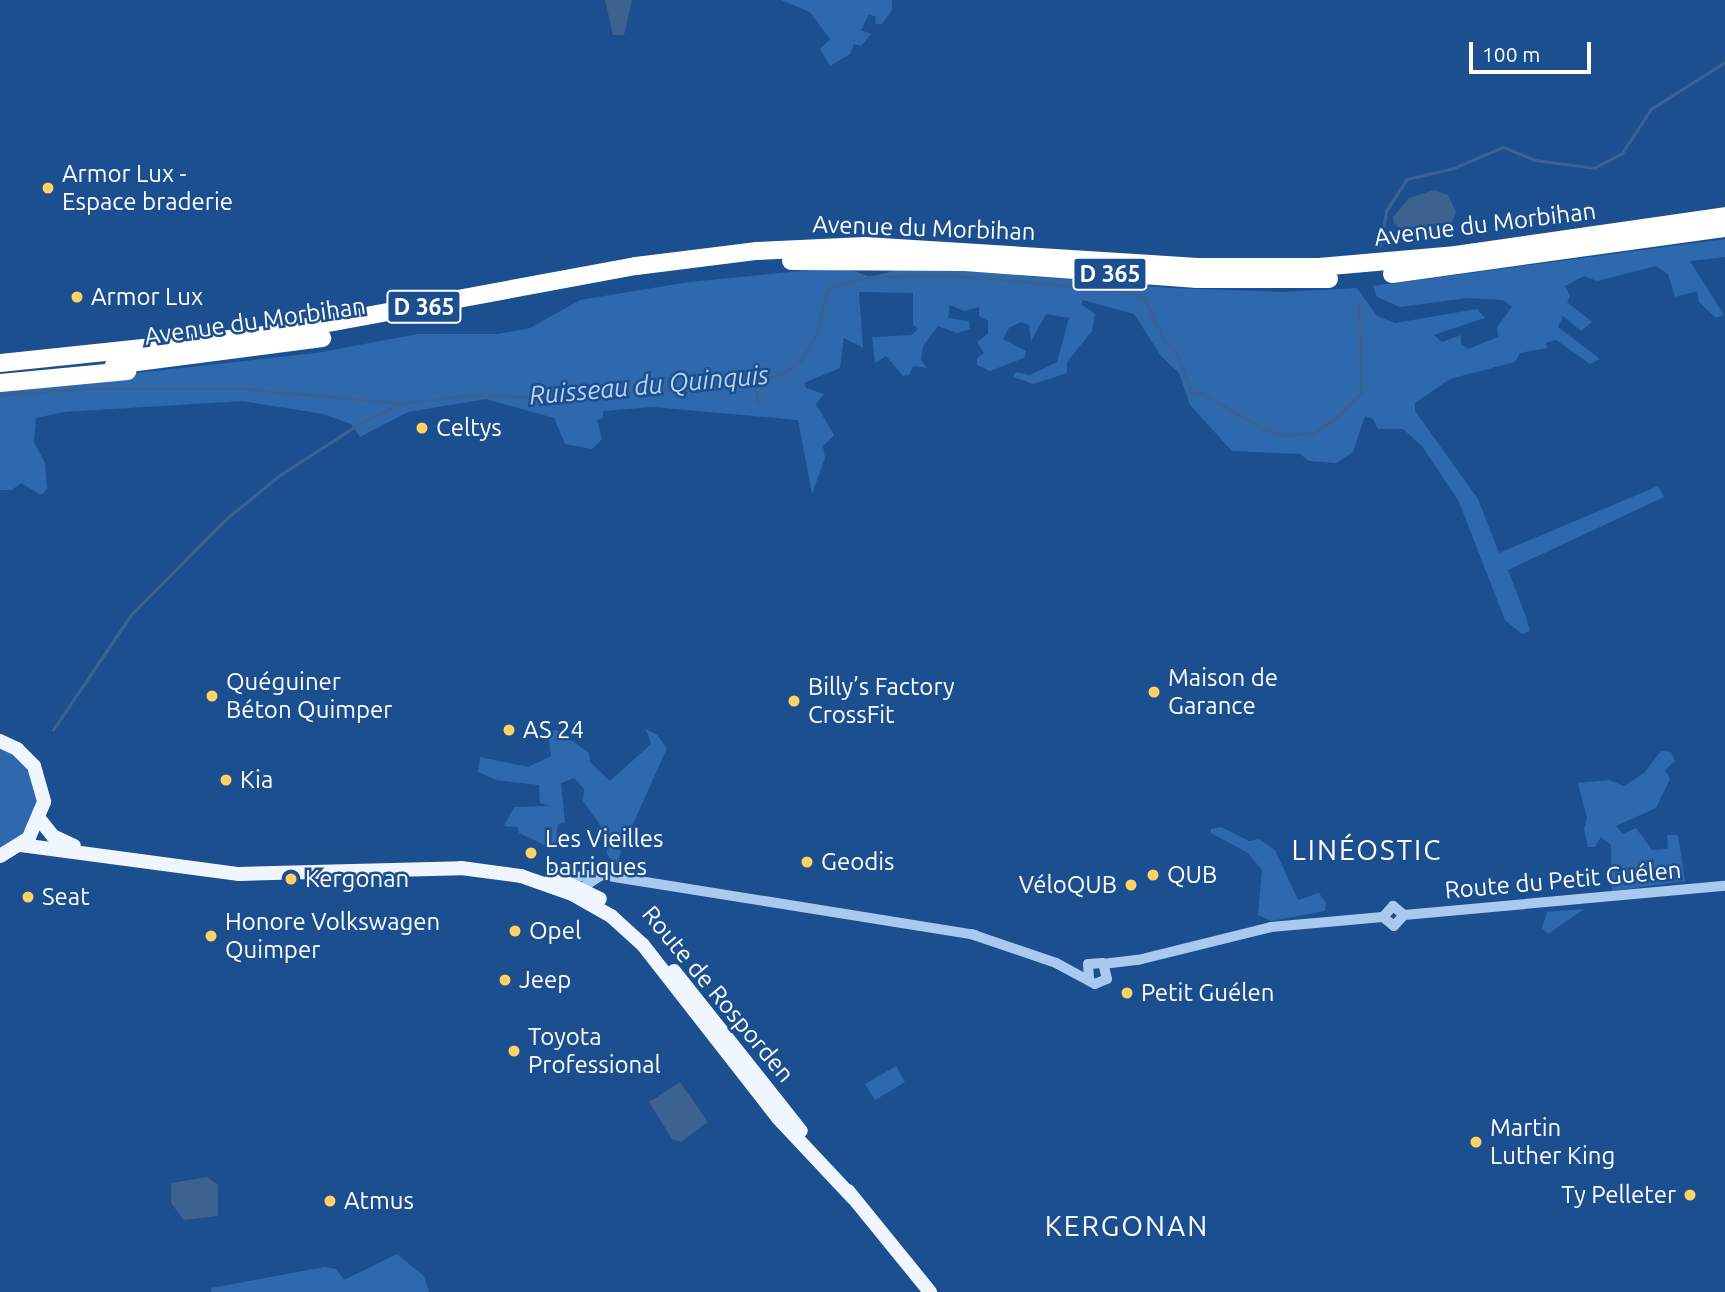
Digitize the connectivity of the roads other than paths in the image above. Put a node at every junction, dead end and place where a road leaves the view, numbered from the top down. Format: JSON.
{"nodes":[{"id":1,"x":1725,"y":216,"type":"edge"},
{"id":2,"x":1725,"y":229,"type":"edge"},
{"id":3,"x":856,"y":252,"type":"junction"},
{"id":4,"x":1364,"y":271,"type":"junction"},
{"id":5,"x":265,"y":348,"type":"junction"},
{"id":6,"x":0,"y":355,"type":"edge"},
{"id":7,"x":95,"y":355,"type":"junction"},
{"id":8,"x":0,"y":363,"type":"edge"},
{"id":9,"x":0,"y":375,"type":"edge"},
{"id":10,"x":0,"y":383,"type":"edge"},
{"id":11,"x":0,"y":741,"type":"edge"},
{"id":12,"x":40,"y":820,"type":"junction"},
{"id":13,"x":21,"y":845,"type":"junction"},
{"id":14,"x":102,"y":855,"type":"junction"},
{"id":15,"x":0,"y":856,"type":"edge"},
{"id":16,"x":1725,"y":886,"type":"edge"},
{"id":17,"x":575,"y":888,"type":"junction"},
{"id":18,"x":1105,"y":969,"type":"junction"},
{"id":19,"x":1088,"y":972,"type":"junction"},
{"id":20,"x":930,"y":1292,"type":"edge"}],
"edges":[{"from":1,"to":4,"type":"highway","name":"Avenue du Morbihan","number":"D 365"},
{"from":2,"to":4,"type":"highway","name":"Avenue du Morbihan","number":"D 365"},
{"from":3,"to":4,"type":"highway","name":"Avenue du Morbihan","number":"D 365"},
{"from":3,"to":5,"type":"highway","name":"Avenue du Morbihan","number":"D 365"},
{"from":3,"to":7,"type":"highway","name":"Avenue du Morbihan","number":"D 365"},
{"from":5,"to":9,"type":"highway","name":"Avenue du Morbihan","number":"D 365"},
{"from":5,"to":10,"type":"highway"},
{"from":6,"to":7,"type":"highway"},
{"from":7,"to":8,"type":"highway","name":"Avenue du Morbihan","number":"D 365"},
{"from":11,"to":12,"type":"main road"},
{"from":12,"to":13,"type":"main road"},
{"from":12,"to":14,"type":"main road","name":"Route de Rosporden"},
{"from":13,"to":14,"type":"main road","name":"Route de Rosporden"},
{"from":13,"to":15,"type":"main road"},
{"from":14,"to":17,"type":"main road","name":"Route de Rosporden"},
{"from":16,"to":18,"type":"street","name":"Route du Petit Guélen"},
{"from":17,"to":19,"type":"street"},
{"from":17,"to":20,"type":"main road","name":"Route de Rosporden"},
{"from":18,"to":19,"type":"street"},
{"from":18,"to":19,"type":"street"}]}
